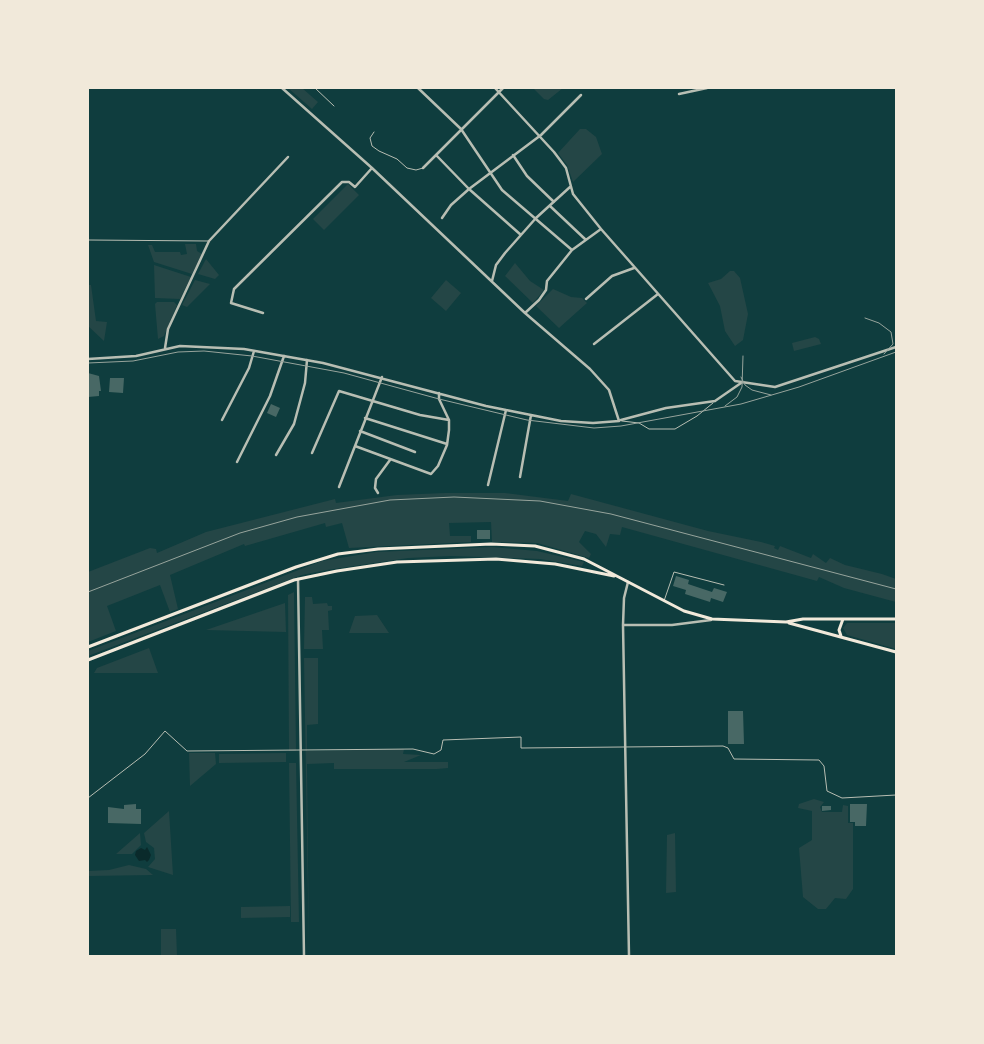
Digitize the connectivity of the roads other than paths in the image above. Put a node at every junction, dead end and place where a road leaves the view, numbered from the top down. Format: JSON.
{"nodes":[{"id":1,"x":282,"y":88,"type":"edge"},
{"id":2,"x":315,"y":88,"type":"edge"},
{"id":3,"x":418,"y":88,"type":"edge"},
{"id":4,"x":495,"y":88,"type":"edge"},
{"id":5,"x":503,"y":88,"type":"edge"},
{"id":6,"x":707,"y":88,"type":"edge"},
{"id":7,"x":499,"y":91,"type":"junction"},
{"id":8,"x":679,"y":94,"type":"dead end"},
{"id":9,"x":581,"y":95,"type":"dead end"},
{"id":10,"x":334,"y":106,"type":"dead end"},
{"id":11,"x":461,"y":129,"type":"junction"},
{"id":12,"x":374,"y":132,"type":"dead end"},
{"id":13,"x":541,"y":135,"type":"junction"},
{"id":14,"x":436,"y":155,"type":"junction"},
{"id":15,"x":513,"y":156,"type":"junction"},
{"id":16,"x":288,"y":157,"type":"dead end"},
{"id":17,"x":372,"y":168,"type":"junction"},
{"id":18,"x":423,"y":168,"type":"joint"},
{"id":19,"x":489,"y":173,"type":"junction"},
{"id":20,"x":570,"y":187,"type":"junction"},
{"id":21,"x":469,"y":190,"type":"junction"},
{"id":22,"x":554,"y":202,"type":"junction"},
{"id":23,"x":550,"y":206,"type":"junction"},
{"id":24,"x":442,"y":218,"type":"dead end"},
{"id":25,"x":536,"y":218,"type":"junction"},
{"id":26,"x":601,"y":229,"type":"junction"},
{"id":27,"x":521,"y":235,"type":"junction"},
{"id":28,"x":88,"y":240,"type":"edge"},
{"id":29,"x":586,"y":240,"type":"junction"},
{"id":30,"x":209,"y":242,"type":"junction"},
{"id":31,"x":572,"y":250,"type":"junction"},
{"id":32,"x":634,"y":268,"type":"junction"},
{"id":33,"x":492,"y":281,"type":"junction"},
{"id":34,"x":658,"y":294,"type":"junction"},
{"id":35,"x":586,"y":299,"type":"dead end"},
{"id":36,"x":263,"y":313,"type":"dead end"},
{"id":37,"x":525,"y":313,"type":"junction"},
{"id":38,"x":594,"y":344,"type":"dead end"},
{"id":39,"x":896,"y":347,"type":"edge"},
{"id":40,"x":165,"y":348,"type":"junction"},
{"id":41,"x":254,"y":350,"type":"junction"},
{"id":42,"x":284,"y":356,"type":"junction"},
{"id":43,"x":88,"y":359,"type":"edge"},
{"id":44,"x":307,"y":360,"type":"junction"},
{"id":45,"x":382,"y":377,"type":"junction"},
{"id":46,"x":742,"y":382,"type":"junction"},
{"id":47,"x":439,"y":393,"type":"junction"},
{"id":48,"x":372,"y":400,"type":"junction"},
{"id":49,"x":715,"y":401,"type":"junction"},
{"id":50,"x":506,"y":410,"type":"junction"},
{"id":51,"x":531,"y":415,"type":"junction"},
{"id":52,"x":366,"y":418,"type":"junction"},
{"id":53,"x":222,"y":420,"type":"dead end"},
{"id":54,"x":449,"y":420,"type":"junction"},
{"id":55,"x":620,"y":421,"type":"junction"},
{"id":56,"x":360,"y":431,"type":"junction"},
{"id":57,"x":447,"y":444,"type":"junction"},
{"id":58,"x":355,"y":446,"type":"junction"},
{"id":59,"x":415,"y":452,"type":"dead end"},
{"id":60,"x":312,"y":453,"type":"dead end"},
{"id":61,"x":276,"y":456,"type":"dead end"},
{"id":62,"x":390,"y":460,"type":"junction"},
{"id":63,"x":237,"y":462,"type":"dead end"},
{"id":64,"x":520,"y":477,"type":"dead end"},
{"id":65,"x":488,"y":485,"type":"dead end"},
{"id":66,"x":339,"y":487,"type":"dead end"},
{"id":67,"x":378,"y":493,"type":"dead end"},
{"id":68,"x":586,"y":560,"type":"junction"},
{"id":69,"x":583,"y":568,"type":"junction"},
{"id":70,"x":617,"y":576,"type":"junction"},
{"id":71,"x":298,"y":579,"type":"junction"},
{"id":72,"x":628,"y":582,"type":"junction"},
{"id":73,"x":724,"y":586,"type":"dead end"},
{"id":74,"x":664,"y":602,"type":"junction"},
{"id":75,"x":843,"y":619,"type":"junction"},
{"id":76,"x":896,"y":619,"type":"edge"},
{"id":77,"x":712,"y":620,"type":"junction"},
{"id":78,"x":786,"y":622,"type":"junction"},
{"id":79,"x":623,"y":625,"type":"junction"},
{"id":80,"x":841,"y":637,"type":"junction"},
{"id":81,"x":88,"y":647,"type":"edge"},
{"id":82,"x":896,"y":652,"type":"edge"},
{"id":83,"x":88,"y":660,"type":"edge"},
{"id":84,"x":626,"y":747,"type":"junction"},
{"id":85,"x":301,"y":751,"type":"junction"},
{"id":86,"x":896,"y":795,"type":"edge"},
{"id":87,"x":88,"y":798,"type":"edge"},
{"id":88,"x":304,"y":956,"type":"edge"},
{"id":89,"x":629,"y":956,"type":"edge"}],
"edges":[{"from":1,"to":17,"type":"street"},
{"from":2,"to":10,"type":"lane"},
{"from":3,"to":11,"type":"street"},
{"from":4,"to":7,"type":"street"},
{"from":5,"to":7,"type":"street"},
{"from":6,"to":8,"type":"street"},
{"from":7,"to":11,"type":"street"},
{"from":7,"to":13,"type":"street"},
{"from":9,"to":13,"type":"street"},
{"from":11,"to":14,"type":"street"},
{"from":11,"to":19,"type":"street"},
{"from":12,"to":18,"type":"lane"},
{"from":13,"to":15,"type":"street"},
{"from":13,"to":20,"type":"street"},
{"from":14,"to":18,"type":"street"},
{"from":14,"to":21,"type":"street"},
{"from":15,"to":19,"type":"street"},
{"from":15,"to":22,"type":"street"},
{"from":16,"to":30,"type":"street"},
{"from":17,"to":33,"type":"street"},
{"from":17,"to":36,"type":"street"},
{"from":19,"to":21,"type":"street"},
{"from":19,"to":25,"type":"street"},
{"from":20,"to":22,"type":"street"},
{"from":20,"to":26,"type":"street"},
{"from":21,"to":24,"type":"street"},
{"from":21,"to":27,"type":"street"},
{"from":22,"to":23,"type":"street"},
{"from":23,"to":25,"type":"street"},
{"from":23,"to":29,"type":"street"},
{"from":25,"to":27,"type":"street"},
{"from":25,"to":31,"type":"street"},
{"from":26,"to":29,"type":"street"},
{"from":26,"to":32,"type":"street"},
{"from":27,"to":33,"type":"street"},
{"from":28,"to":30,"type":"lane"},
{"from":29,"to":31,"type":"street"},
{"from":30,"to":40,"type":"street"},
{"from":31,"to":37,"type":"street"},
{"from":32,"to":34,"type":"street"},
{"from":32,"to":35,"type":"street"},
{"from":33,"to":37,"type":"street"},
{"from":34,"to":38,"type":"street"},
{"from":34,"to":46,"type":"street"},
{"from":37,"to":55,"type":"street"},
{"from":39,"to":46,"type":"street"},
{"from":40,"to":41,"type":"street"},
{"from":40,"to":43,"type":"street"},
{"from":41,"to":42,"type":"street"},
{"from":41,"to":53,"type":"street"},
{"from":42,"to":44,"type":"street"},
{"from":42,"to":63,"type":"street"},
{"from":44,"to":45,"type":"street"},
{"from":44,"to":61,"type":"street"},
{"from":45,"to":47,"type":"street"},
{"from":45,"to":48,"type":"street"},
{"from":46,"to":49,"type":"street"},
{"from":47,"to":50,"type":"street"},
{"from":47,"to":54,"type":"street"},
{"from":48,"to":52,"type":"street"},
{"from":48,"to":54,"type":"street"},
{"from":48,"to":60,"type":"street"},
{"from":49,"to":55,"type":"street"},
{"from":49,"to":55,"type":"lane"},
{"from":50,"to":51,"type":"street"},
{"from":50,"to":65,"type":"street"},
{"from":51,"to":55,"type":"street"},
{"from":51,"to":64,"type":"street"},
{"from":52,"to":56,"type":"street"},
{"from":52,"to":57,"type":"street"},
{"from":54,"to":57,"type":"street"},
{"from":56,"to":58,"type":"street"},
{"from":56,"to":59,"type":"street"},
{"from":57,"to":62,"type":"street"},
{"from":58,"to":62,"type":"street"},
{"from":58,"to":66,"type":"street"},
{"from":62,"to":67,"type":"street"},
{"from":68,"to":69,"type":"main road"},
{"from":68,"to":70,"type":"main road"},
{"from":68,"to":81,"type":"main road"},
{"from":69,"to":70,"type":"main road"},
{"from":69,"to":71,"type":"main road"},
{"from":70,"to":72,"type":"main road"},
{"from":71,"to":83,"type":"main road"},
{"from":71,"to":85,"type":"street"},
{"from":72,"to":74,"type":"main road"},
{"from":72,"to":79,"type":"street"},
{"from":73,"to":74,"type":"lane"},
{"from":74,"to":77,"type":"main road"},
{"from":75,"to":76,"type":"main road"},
{"from":75,"to":78,"type":"main road"},
{"from":75,"to":80,"type":"main road"},
{"from":77,"to":78,"type":"main road"},
{"from":77,"to":79,"type":"street"},
{"from":78,"to":80,"type":"main road"},
{"from":79,"to":84,"type":"street"},
{"from":80,"to":82,"type":"main road"},
{"from":84,"to":85,"type":"lane"},
{"from":84,"to":86,"type":"lane"},
{"from":84,"to":89,"type":"street"},
{"from":85,"to":87,"type":"lane"},
{"from":85,"to":88,"type":"street"}]}
